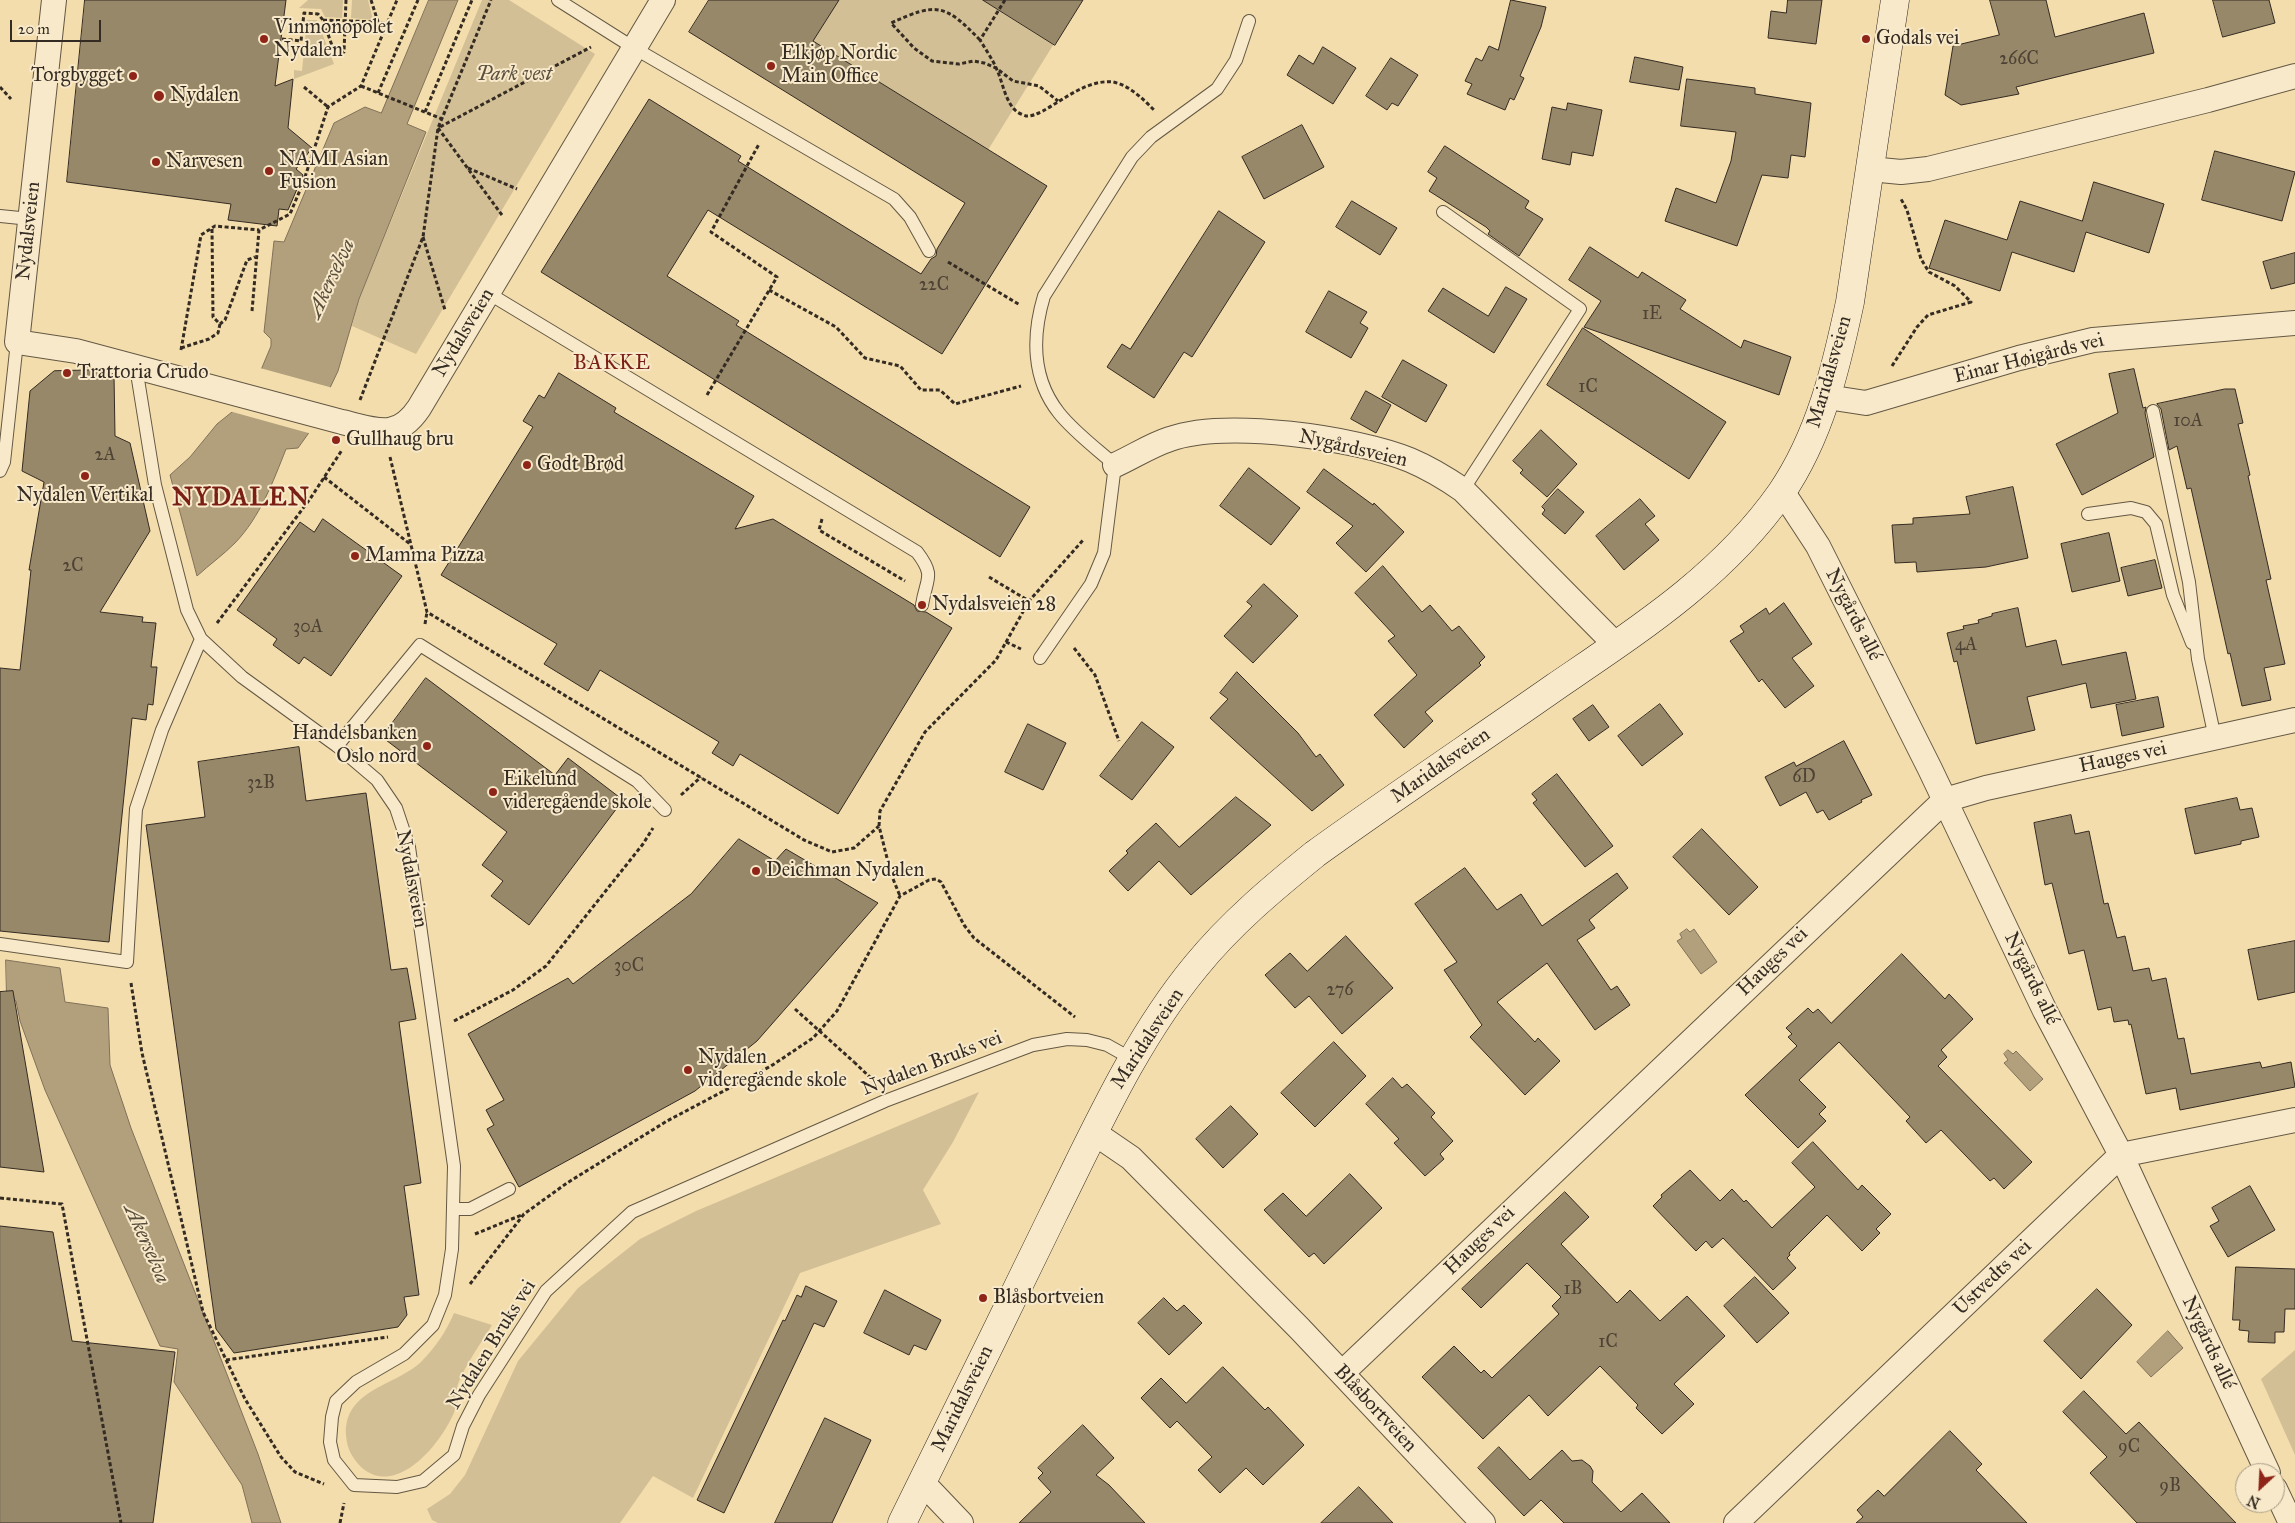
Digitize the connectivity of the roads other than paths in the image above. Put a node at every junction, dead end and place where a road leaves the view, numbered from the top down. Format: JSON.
{"nodes":[{"id":1,"x":54,"y":0,"type":"edge"},
{"id":2,"x":558,"y":0,"type":"edge"},
{"id":3,"x":663,"y":0,"type":"edge"},
{"id":4,"x":1895,"y":0,"type":"edge"},
{"id":5,"x":1249,"y":21,"type":"dead end"},
{"id":6,"x":634,"y":48,"type":"junction"},
{"id":7,"x":2295,"y":76,"type":"edge"},
{"id":8,"x":1870,"y":169,"type":"junction"},
{"id":9,"x":1444,"y":212,"type":"dead end"},
{"id":10,"x":0,"y":216,"type":"edge"},
{"id":11,"x":30,"y":219,"type":"junction"},
{"id":12,"x":930,"y":250,"type":"road end"},
{"id":13,"x":488,"y":293,"type":"junction"},
{"id":14,"x":2295,"y":323,"type":"edge"},
{"id":15,"x":17,"y":342,"type":"junction"},
{"id":16,"x":136,"y":367,"type":"junction"},
{"id":17,"x":1827,"y":396,"type":"junction"},
{"id":18,"x":2153,"y":411,"type":"dead end"},
{"id":19,"x":1115,"y":465,"type":"junction"},
{"id":20,"x":0,"y":471,"type":"edge"},
{"id":21,"x":1463,"y":490,"type":"junction"},
{"id":22,"x":1782,"y":492,"type":"junction"},
{"id":23,"x":2088,"y":514,"type":"dead end"},
{"id":24,"x":923,"y":600,"type":"road end"},
{"id":25,"x":201,"y":639,"type":"junction"},
{"id":26,"x":1616,"y":645,"type":"junction"},
{"id":27,"x":1040,"y":658,"type":"dead end"},
{"id":28,"x":2198,"y":659,"type":"junction"},
{"id":29,"x":2295,"y":720,"type":"edge"},
{"id":30,"x":2215,"y":738,"type":"junction"},
{"id":31,"x":337,"y":746,"type":"junction"},
{"id":32,"x":1945,"y":800,"type":"junction"},
{"id":33,"x":664,"y":810,"type":"dead end"},
{"id":34,"x":0,"y":944,"type":"edge"},
{"id":35,"x":1132,"y":1059,"type":"junction"},
{"id":36,"x":2295,"y":1120,"type":"edge"},
{"id":37,"x":1092,"y":1132,"type":"junction"},
{"id":38,"x":2121,"y":1155,"type":"junction"},
{"id":39,"x":509,"y":1188,"type":"dead end"},
{"id":40,"x":453,"y":1209,"type":"junction"},
{"id":41,"x":423,"y":1336,"type":"joint"},
{"id":42,"x":1342,"y":1373,"type":"junction"},
{"id":43,"x":2263,"y":1463,"type":"edge"},
{"id":44,"x":922,"y":1482,"type":"junction"},
{"id":45,"x":902,"y":1523,"type":"edge"},
{"id":46,"x":961,"y":1523,"type":"edge"},
{"id":47,"x":1483,"y":1523,"type":"edge"},
{"id":48,"x":1736,"y":1523,"type":"edge"}],
"edges":[{"from":1,"to":11,"type":"street","name":"Nydalsveien"},
{"from":2,"to":6,"type":"lane"},
{"from":3,"to":6,"type":"street","name":"Nydalsveien"},
{"from":4,"to":8,"type":"main road","name":"Maridalsveien"},
{"from":5,"to":19,"type":"lane"},
{"from":6,"to":12,"type":"lane"},
{"from":6,"to":13,"type":"street","name":"Nydalsveien"},
{"from":7,"to":8,"type":"street"},
{"from":8,"to":17,"type":"main road","name":"Maridalsveien"},
{"from":9,"to":21,"type":"lane"},
{"from":10,"to":11,"type":"lane"},
{"from":11,"to":15,"type":"street","name":"Nydalsveien"},
{"from":13,"to":16,"type":"street","name":"Nydalsveien"},
{"from":13,"to":24,"type":"lane"},
{"from":14,"to":17,"type":"street","name":"Einar Høigårds vei"},
{"from":15,"to":16,"type":"street","name":"Nydalsveien"},
{"from":15,"to":20,"type":"lane"},
{"from":16,"to":25,"type":"lane","name":"Nydalsveien"},
{"from":17,"to":22,"type":"main road","name":"Maridalsveien"},
{"from":18,"to":28,"type":"lane"},
{"from":19,"to":21,"type":"street","name":"Nygårdsveien"},
{"from":19,"to":27,"type":"lane"},
{"from":21,"to":26,"type":"street","name":"Nygårdsveien"},
{"from":22,"to":26,"type":"main road","name":"Maridalsveien"},
{"from":22,"to":32,"type":"street","name":"Nygårds allé"},
{"from":23,"to":28,"type":"lane"},
{"from":25,"to":31,"type":"lane","name":"Nydalsveien"},
{"from":25,"to":34,"type":"lane"},
{"from":26,"to":35,"type":"main road","name":"Maridalsveien"},
{"from":28,"to":30,"type":"lane"},
{"from":29,"to":30,"type":"street","name":"Hauges vei"},
{"from":30,"to":32,"type":"street","name":"Hauges vei"},
{"from":31,"to":33,"type":"lane"},
{"from":31,"to":40,"type":"lane","name":"Nydalsveien"},
{"from":32,"to":38,"type":"street","name":"Nygårds allé"},
{"from":32,"to":42,"type":"street","name":"Hauges vei"},
{"from":35,"to":37,"type":"main road","name":"Maridalsveien"},
{"from":35,"to":41,"type":"lane","name":"Nydalen Bruks vei"},
{"from":36,"to":38,"type":"street"},
{"from":37,"to":42,"type":"street","name":"Blåsbortveien"},
{"from":37,"to":44,"type":"main road","name":"Maridalsveien"},
{"from":38,"to":43,"type":"street","name":"Nygårds allé"},
{"from":38,"to":48,"type":"street","name":"Ustvedts vei"},
{"from":39,"to":40,"type":"lane"},
{"from":40,"to":41,"type":"lane","name":"Nydalsveien"},
{"from":42,"to":47,"type":"street","name":"Blåsbortveien"},
{"from":44,"to":45,"type":"main road","name":"Maridalsveien"},
{"from":44,"to":46,"type":"street"}]}
